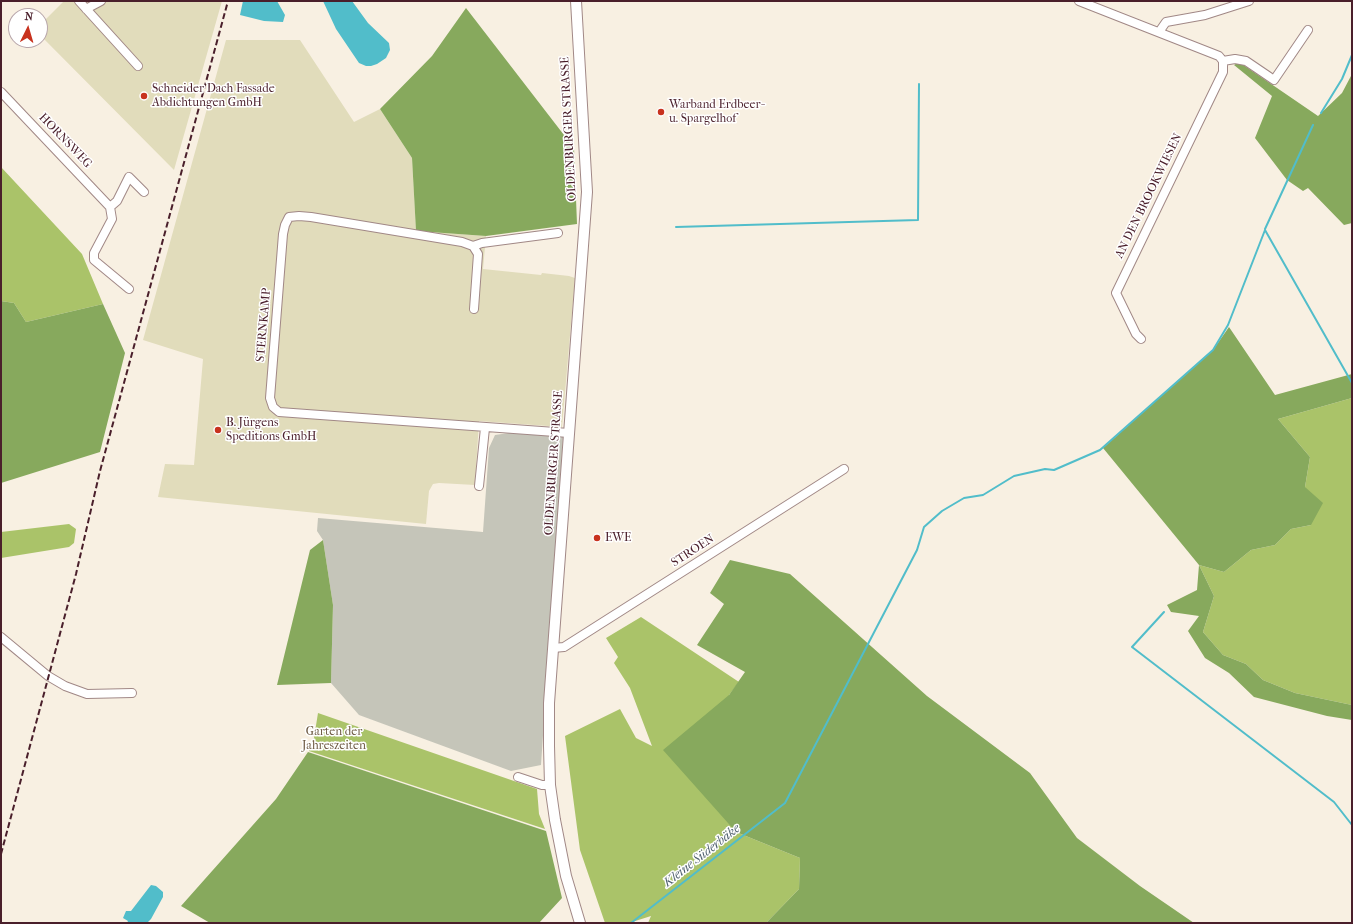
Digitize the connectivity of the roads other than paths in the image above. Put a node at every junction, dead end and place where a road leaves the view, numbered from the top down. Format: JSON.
{"nodes":[{"id":1,"x":79,"y":1,"type":"edge"},
{"id":2,"x":101,"y":1,"type":"edge"},
{"id":3,"x":576,"y":1,"type":"edge"},
{"id":4,"x":1079,"y":1,"type":"edge"},
{"id":5,"x":1248,"y":1,"type":"edge"},
{"id":6,"x":1229,"y":4,"type":"edge"},
{"id":7,"x":86,"y":8,"type":"junction"},
{"id":8,"x":1308,"y":30,"type":"dead end"},
{"id":9,"x":1159,"y":32,"type":"junction"},
{"id":10,"x":1223,"y":62,"type":"junction"},
{"id":11,"x":138,"y":66,"type":"dead end"},
{"id":12,"x":1,"y":92,"type":"edge"},
{"id":13,"x":144,"y":192,"type":"dead end"},
{"id":14,"x":110,"y":206,"type":"junction"},
{"id":15,"x":558,"y":233,"type":"dead end"},
{"id":16,"x":473,"y":246,"type":"junction"},
{"id":17,"x":129,"y":289,"type":"dead end"},
{"id":18,"x":474,"y":309,"type":"dead end"},
{"id":19,"x":1141,"y":339,"type":"dead end"},
{"id":20,"x":485,"y":428,"type":"junction"},
{"id":21,"x":569,"y":433,"type":"junction"},
{"id":22,"x":844,"y":469,"type":"dead end"},
{"id":23,"x":479,"y":486,"type":"dead end"},
{"id":24,"x":1,"y":637,"type":"edge"},
{"id":25,"x":553,"y":648,"type":"junction"},
{"id":26,"x":132,"y":693,"type":"dead end"},
{"id":27,"x":518,"y":777,"type":"dead end"},
{"id":28,"x":550,"y":785,"type":"junction"},
{"id":29,"x":580,"y":923,"type":"edge"}],
"edges":[{"from":1,"to":7,"type":"street"},
{"from":2,"to":7,"type":"street"},
{"from":3,"to":21,"type":"main road","name":"OLDENBURGER STRASSE"},
{"from":4,"to":9,"type":"street"},
{"from":5,"to":6,"type":"street"},
{"from":6,"to":9,"type":"street"},
{"from":7,"to":11,"type":"street"},
{"from":8,"to":10,"type":"street"},
{"from":9,"to":10,"type":"street"},
{"from":10,"to":19,"type":"street","name":"AN DEN BROOKWIESEN"},
{"from":12,"to":14,"type":"street","name":"HORNSWEG"},
{"from":13,"to":14,"type":"street"},
{"from":14,"to":17,"type":"street"},
{"from":15,"to":16,"type":"street","name":"STERNKAMP"},
{"from":16,"to":18,"type":"street"},
{"from":16,"to":20,"type":"street","name":"STERNKAMP"},
{"from":20,"to":21,"type":"street","name":"STERNKAMP"},
{"from":20,"to":23,"type":"street"},
{"from":21,"to":25,"type":"main road","name":"OLDENBURGER STRASSE"},
{"from":22,"to":25,"type":"street","name":"STROEN"},
{"from":24,"to":26,"type":"street"},
{"from":25,"to":28,"type":"main road","name":"OLDENBURGER STRASSE"},
{"from":27,"to":28,"type":"street"},
{"from":28,"to":29,"type":"main road","name":"OLDENBURGER STRASSE"}]}
